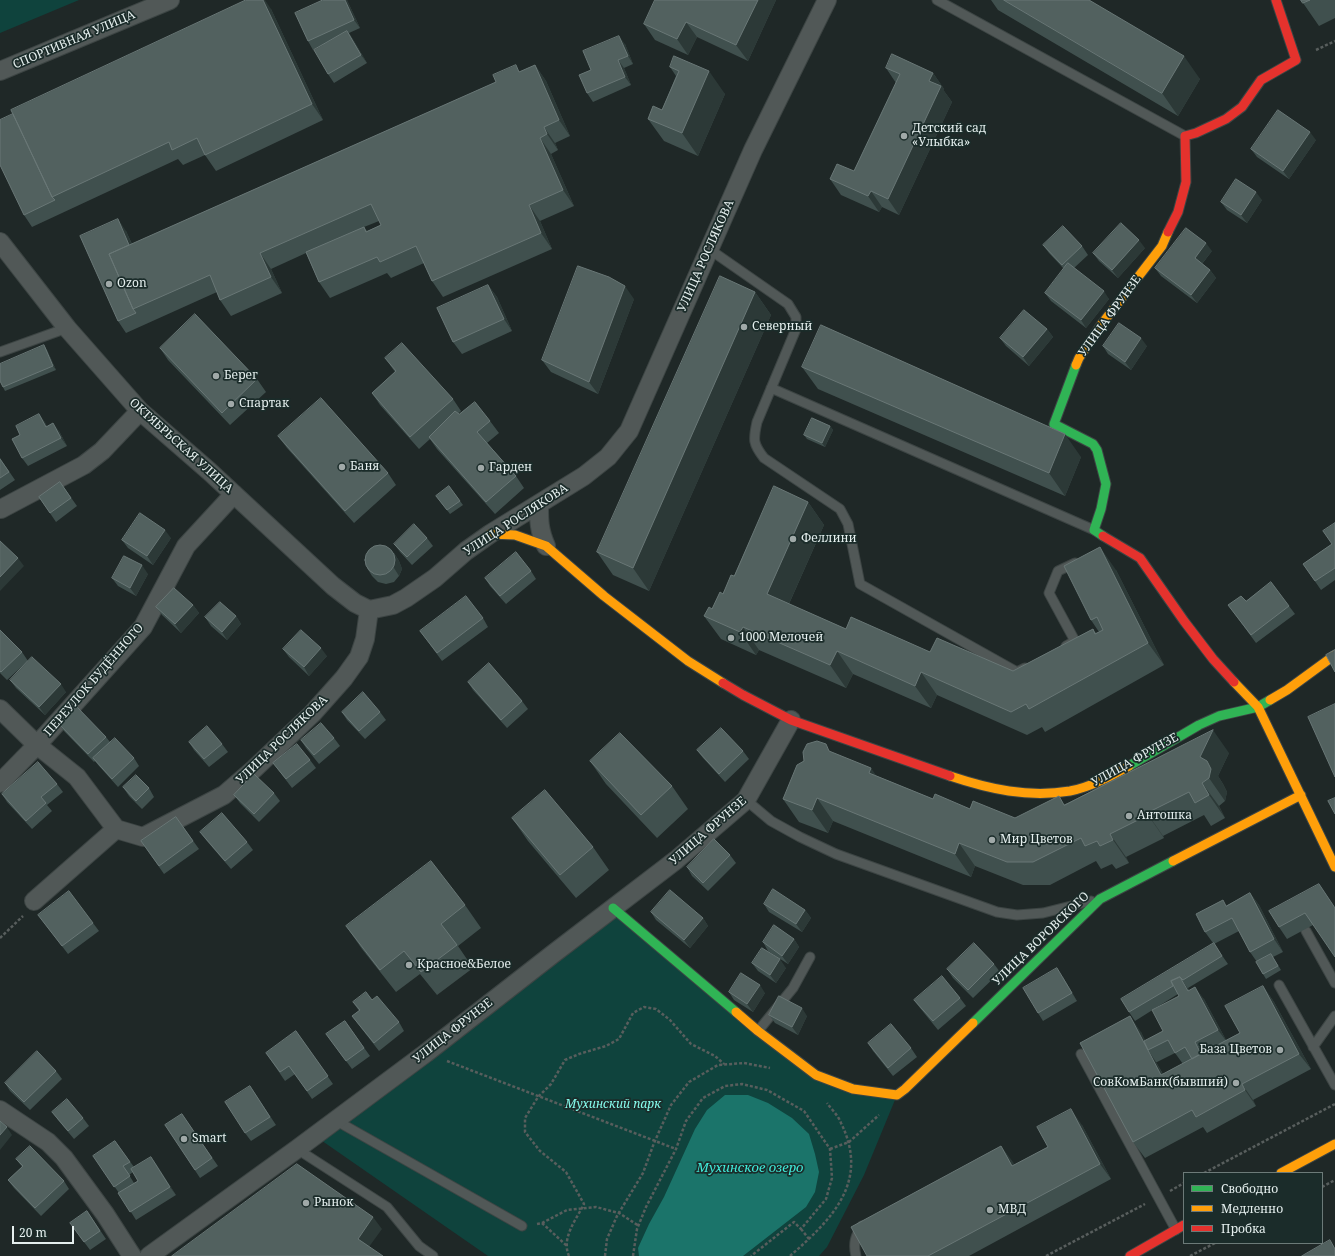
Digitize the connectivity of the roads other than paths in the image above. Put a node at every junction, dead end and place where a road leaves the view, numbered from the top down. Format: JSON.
{"nodes":[{"id":1,"x":170,"y":0,"type":"edge"},
{"id":2,"x":827,"y":0,"type":"edge"},
{"id":3,"x":937,"y":0,"type":"edge"},
{"id":4,"x":1276,"y":0,"type":"edge"},
{"id":5,"x":0,"y":71,"type":"edge"},
{"id":6,"x":1185,"y":136,"type":"junction"},
{"id":7,"x":0,"y":242,"type":"edge"},
{"id":8,"x":709,"y":249,"type":"junction"},
{"id":9,"x":67,"y":328,"type":"junction"},
{"id":10,"x":0,"y":352,"type":"edge"},
{"id":11,"x":771,"y":388,"type":"junction"},
{"id":12,"x":140,"y":411,"type":"junction"},
{"id":13,"x":234,"y":494,"type":"junction"},
{"id":14,"x":539,"y":505,"type":"junction"},
{"id":15,"x":1,"y":509,"type":"dead end"},
{"id":16,"x":1094,"y":530,"type":"junction"},
{"id":17,"x":490,"y":534,"type":"junction"},
{"id":18,"x":1118,"y":544,"type":"junction"},
{"id":19,"x":546,"y":546,"type":"junction"},
{"id":20,"x":1104,"y":550,"type":"dead end"},
{"id":21,"x":1084,"y":559,"type":"edge"},
{"id":22,"x":369,"y":610,"type":"junction"},
{"id":23,"x":1056,"y":651,"type":"edge"},
{"id":24,"x":1335,"y":655,"type":"edge"},
{"id":25,"x":1036,"y":662,"type":"edge"},
{"id":26,"x":1258,"y":707,"type":"junction"},
{"id":27,"x":0,"y":709,"type":"edge"},
{"id":28,"x":791,"y":720,"type":"junction"},
{"id":29,"x":37,"y":745,"type":"junction"},
{"id":30,"x":0,"y":783,"type":"edge"},
{"id":31,"x":1302,"y":795,"type":"junction"},
{"id":32,"x":746,"y":800,"type":"junction"},
{"id":33,"x":116,"y":829,"type":"junction"},
{"id":34,"x":1335,"y":867,"type":"edge"},
{"id":35,"x":1100,"y":899,"type":"junction"},
{"id":36,"x":34,"y":901,"type":"road end"},
{"id":37,"x":613,"y":908,"type":"junction"},
{"id":38,"x":1306,"y":931,"type":"edge"},
{"id":39,"x":810,"y":957,"type":"dead end"},
{"id":40,"x":1335,"y":983,"type":"edge"},
{"id":41,"x":1279,"y":985,"type":"dead end"},
{"id":42,"x":1335,"y":1016,"type":"edge"},
{"id":43,"x":758,"y":1031,"type":"junction"},
{"id":44,"x":1313,"y":1047,"type":"junction"},
{"id":45,"x":1081,"y":1054,"type":"edge"},
{"id":46,"x":1335,"y":1085,"type":"edge"},
{"id":47,"x":0,"y":1110,"type":"edge"},
{"id":48,"x":335,"y":1120,"type":"junction"},
{"id":49,"x":1335,"y":1144,"type":"edge"},
{"id":50,"x":297,"y":1149,"type":"junction"},
{"id":51,"x":1283,"y":1172,"type":"edge"},
{"id":52,"x":866,"y":1220,"type":"edge"},
{"id":53,"x":522,"y":1226,"type":"road end"},
{"id":54,"x":1180,"y":1228,"type":"edge"},
{"id":55,"x":132,"y":1256,"type":"edge"},
{"id":56,"x":149,"y":1256,"type":"edge"},
{"id":57,"x":433,"y":1256,"type":"edge"},
{"id":58,"x":856,"y":1256,"type":"edge"},
{"id":59,"x":1130,"y":1256,"type":"edge"}],
"edges":[{"from":1,"to":5,"type":"street","name":"СПОРТИВНАЯ УЛИЦА"},
{"from":2,"to":8,"type":"street","name":"УЛИЦА РОСЛЯКОВА"},
{"from":3,"to":6,"type":"lane"},
{"from":4,"to":6,"type":"street"},
{"from":6,"to":16,"type":"street","name":"УЛИЦА ФРУНЗЕ"},
{"from":7,"to":9,"type":"street","name":"ОКТЯБРЬСКАЯ УЛИЦА"},
{"from":8,"to":11,"type":"lane"},
{"from":8,"to":14,"type":"street","name":"УЛИЦА РОСЛЯКОВА"},
{"from":9,"to":10,"type":"lane"},
{"from":9,"to":12,"type":"street","name":"ОКТЯБРЬСКАЯ УЛИЦА"},
{"from":11,"to":16,"type":"lane"},
{"from":11,"to":25,"type":"lane"},
{"from":12,"to":13,"type":"street","name":"ОКТЯБРЬСКАЯ УЛИЦА"},
{"from":12,"to":15,"type":"street"},
{"from":13,"to":22,"type":"street","name":"ОКТЯБРЬСКАЯ УЛИЦА"},
{"from":13,"to":29,"type":"street","name":"ПЕРЕУЛОК БУДЁННОГО"},
{"from":14,"to":17,"type":"street","name":"УЛИЦА РОСЛЯКОВА"},
{"from":14,"to":19,"type":"street"},
{"from":16,"to":18,"type":"street"},
{"from":17,"to":19,"type":"street"},
{"from":17,"to":22,"type":"street","name":"УЛИЦА РОСЛЯКОВА"},
{"from":18,"to":20,"type":"lane"},
{"from":18,"to":26,"type":"street"},
{"from":19,"to":28,"type":"street"},
{"from":21,"to":23,"type":"lane"},
{"from":22,"to":33,"type":"street","name":"УЛИЦА РОСЛЯКОВА"},
{"from":24,"to":26,"type":"street"},
{"from":26,"to":28,"type":"street","name":"УЛИЦА ФРУНЗЕ"},
{"from":26,"to":31,"type":"street"},
{"from":27,"to":29,"type":"street"},
{"from":28,"to":32,"type":"street","name":"УЛИЦА ФРУНЗЕ"},
{"from":29,"to":30,"type":"street","name":"ПЕРЕУЛОК БУДЁННОГО"},
{"from":29,"to":33,"type":"street"},
{"from":31,"to":34,"type":"street"},
{"from":31,"to":35,"type":"street","name":"УЛИЦА ВОРОВСКОГО"},
{"from":32,"to":35,"type":"lane"},
{"from":32,"to":37,"type":"street","name":"УЛИЦА ФРУНЗЕ"},
{"from":33,"to":36,"type":"street"},
{"from":35,"to":43,"type":"street","name":"УЛИЦА ВОРОВСКОГО"},
{"from":37,"to":43,"type":"street"},
{"from":37,"to":48,"type":"street","name":"УЛИЦА ФРУНЗЕ"},
{"from":38,"to":40,"type":"lane"},
{"from":39,"to":43,"type":"lane"},
{"from":41,"to":44,"type":"lane"},
{"from":42,"to":44,"type":"lane"},
{"from":44,"to":46,"type":"lane"},
{"from":45,"to":54,"type":"lane"},
{"from":47,"to":55,"type":"street"},
{"from":48,"to":50,"type":"street","name":"УЛИЦА ФРУНЗЕ"},
{"from":48,"to":53,"type":"lane"},
{"from":49,"to":51,"type":"street"},
{"from":50,"to":56,"type":"street","name":"УЛИЦА ФРУНЗЕ"},
{"from":50,"to":57,"type":"lane"},
{"from":52,"to":58,"type":"lane"},
{"from":54,"to":59,"type":"street"}]}
